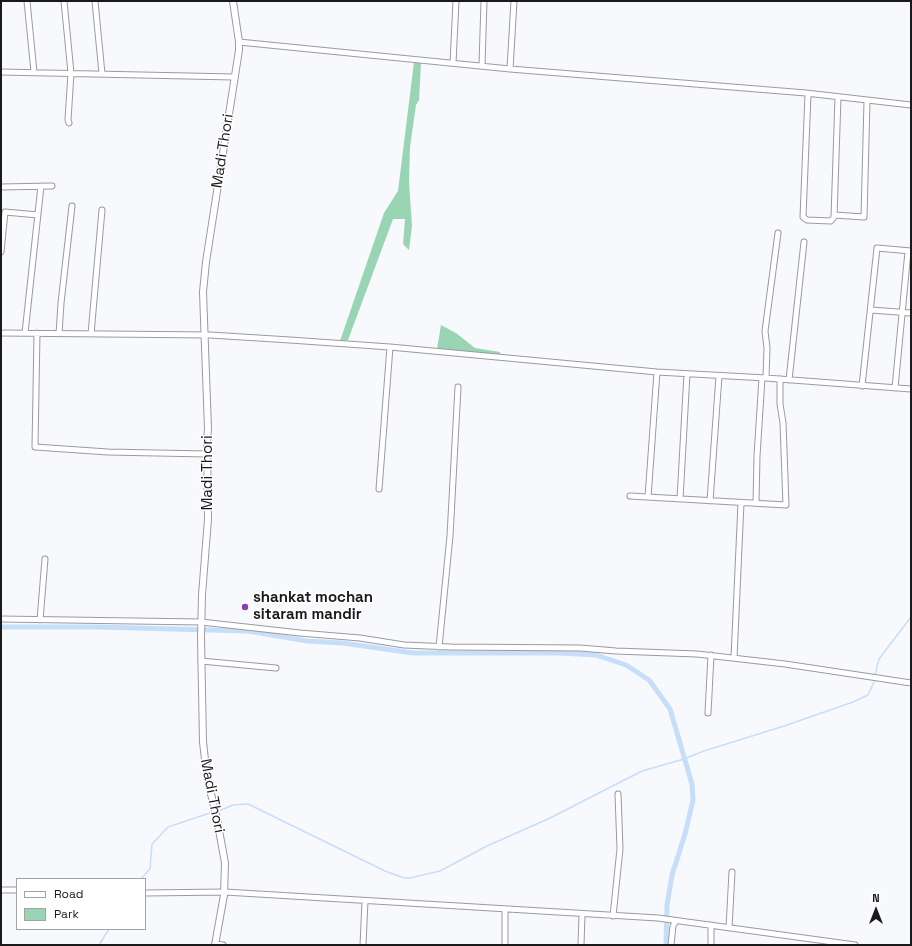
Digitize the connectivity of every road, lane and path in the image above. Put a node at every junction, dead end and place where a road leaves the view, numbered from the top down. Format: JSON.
{"nodes":[{"id":1,"x":27,"y":1,"type":"edge"},
{"id":2,"x":64,"y":1,"type":"edge"},
{"id":3,"x":95,"y":1,"type":"edge"},
{"id":4,"x":233,"y":1,"type":"edge"},
{"id":5,"x":456,"y":1,"type":"edge"},
{"id":6,"x":484,"y":1,"type":"edge"},
{"id":7,"x":514,"y":1,"type":"edge"},
{"id":8,"x":239,"y":42,"type":"junction"},
{"id":9,"x":453,"y":63,"type":"junction"},
{"id":10,"x":482,"y":65,"type":"junction"},
{"id":11,"x":510,"y":69,"type":"junction"},
{"id":12,"x":1,"y":72,"type":"edge"},
{"id":13,"x":34,"y":72,"type":"junction"},
{"id":14,"x":71,"y":73,"type":"junction"},
{"id":15,"x":102,"y":74,"type":"junction"},
{"id":16,"x":234,"y":78,"type":"junction"},
{"id":17,"x":808,"y":94,"type":"junction"},
{"id":18,"x":838,"y":97,"type":"junction"},
{"id":19,"x":867,"y":101,"type":"junction"},
{"id":20,"x":911,"y":105,"type":"edge"},
{"id":21,"x":69,"y":123,"type":"dead end"},
{"id":22,"x":41,"y":186,"type":"junction"},
{"id":23,"x":52,"y":186,"type":"dead end"},
{"id":24,"x":1,"y":187,"type":"edge"},
{"id":25,"x":72,"y":206,"type":"dead end"},
{"id":26,"x":102,"y":210,"type":"dead end"},
{"id":27,"x":38,"y":215,"type":"junction"},
{"id":28,"x":834,"y":215,"type":"junction"},
{"id":29,"x":778,"y":233,"type":"dead end"},
{"id":30,"x":804,"y":242,"type":"dead end"},
{"id":31,"x":910,"y":251,"type":"edge"},
{"id":32,"x":1,"y":252,"type":"edge"},
{"id":33,"x":871,"y":310,"type":"junction"},
{"id":34,"x":902,"y":312,"type":"junction"},
{"id":35,"x":911,"y":313,"type":"edge"},
{"id":36,"x":1,"y":333,"type":"edge"},
{"id":37,"x":25,"y":333,"type":"junction"},
{"id":38,"x":37,"y":333,"type":"junction"},
{"id":39,"x":59,"y":334,"type":"junction"},
{"id":40,"x":91,"y":334,"type":"junction"},
{"id":41,"x":204,"y":335,"type":"junction"},
{"id":42,"x":390,"y":347,"type":"junction"},
{"id":43,"x":657,"y":372,"type":"junction"},
{"id":44,"x":687,"y":374,"type":"junction"},
{"id":45,"x":719,"y":376,"type":"junction"},
{"id":46,"x":764,"y":378,"type":"junction"},
{"id":47,"x":780,"y":380,"type":"junction"},
{"id":48,"x":789,"y":380,"type":"junction"},
{"id":49,"x":862,"y":386,"type":"junction"},
{"id":50,"x":458,"y":387,"type":"dead end"},
{"id":51,"x":895,"y":388,"type":"junction"},
{"id":52,"x":911,"y":389,"type":"edge"},
{"id":53,"x":207,"y":454,"type":"junction"},
{"id":54,"x":379,"y":489,"type":"dead end"},
{"id":55,"x":630,"y":496,"type":"dead end"},
{"id":56,"x":648,"y":498,"type":"junction"},
{"id":57,"x":680,"y":499,"type":"junction"},
{"id":58,"x":710,"y":501,"type":"junction"},
{"id":59,"x":741,"y":503,"type":"junction"},
{"id":60,"x":756,"y":503,"type":"junction"},
{"id":61,"x":45,"y":559,"type":"dead end"},
{"id":62,"x":1,"y":619,"type":"edge"},
{"id":63,"x":40,"y":620,"type":"junction"},
{"id":64,"x":201,"y":624,"type":"junction"},
{"id":65,"x":439,"y":647,"type":"junction"},
{"id":66,"x":711,"y":655,"type":"junction"},
{"id":67,"x":734,"y":658,"type":"junction"},
{"id":68,"x":202,"y":661,"type":"junction"},
{"id":69,"x":276,"y":668,"type":"dead end"},
{"id":70,"x":911,"y":684,"type":"edge"},
{"id":71,"x":708,"y":713,"type":"dead end"},
{"id":72,"x":618,"y":794,"type":"dead end"},
{"id":73,"x":732,"y":872,"type":"dead end"},
{"id":74,"x":1,"y":890,"type":"edge"},
{"id":75,"x":16,"y":890,"type":"edge"},
{"id":76,"x":225,"y":892,"type":"junction"},
{"id":77,"x":146,"y":893,"type":"edge"},
{"id":78,"x":365,"y":901,"type":"junction"},
{"id":79,"x":505,"y":909,"type":"junction"},
{"id":80,"x":582,"y":914,"type":"junction"},
{"id":81,"x":613,"y":916,"type":"junction"},
{"id":82,"x":675,"y":921,"type":"junction"},
{"id":83,"x":711,"y":925,"type":"junction"},
{"id":84,"x":729,"y":928,"type":"junction"},
{"id":85,"x":215,"y":945,"type":"edge"},
{"id":86,"x":223,"y":945,"type":"edge"},
{"id":87,"x":363,"y":945,"type":"edge"},
{"id":88,"x":505,"y":945,"type":"edge"},
{"id":89,"x":581,"y":945,"type":"edge"},
{"id":90,"x":672,"y":945,"type":"edge"},
{"id":91,"x":711,"y":945,"type":"edge"},
{"id":92,"x":855,"y":945,"type":"edge"}],
"edges":[{"from":1,"to":13,"type":"street"},
{"from":2,"to":14,"type":"street"},
{"from":3,"to":15,"type":"street"},
{"from":4,"to":8,"type":"main road","name":"Madi Thori"},
{"from":5,"to":9,"type":"street"},
{"from":6,"to":10,"type":"street"},
{"from":7,"to":11,"type":"street"},
{"from":8,"to":9,"type":"street"},
{"from":8,"to":16,"type":"main road","name":"Madi Thori"},
{"from":9,"to":10,"type":"street"},
{"from":10,"to":11,"type":"street"},
{"from":11,"to":17,"type":"street"},
{"from":12,"to":13,"type":"street"},
{"from":13,"to":14,"type":"street"},
{"from":14,"to":15,"type":"street"},
{"from":14,"to":21,"type":"street"},
{"from":15,"to":16,"type":"street"},
{"from":16,"to":41,"type":"main road","name":"Madi Thori"},
{"from":17,"to":18,"type":"street"},
{"from":17,"to":28,"type":"street"},
{"from":18,"to":19,"type":"street"},
{"from":18,"to":28,"type":"street"},
{"from":19,"to":20,"type":"street"},
{"from":19,"to":28,"type":"street"},
{"from":22,"to":23,"type":"street"},
{"from":22,"to":24,"type":"street"},
{"from":22,"to":27,"type":"street"},
{"from":25,"to":39,"type":"street"},
{"from":26,"to":40,"type":"street"},
{"from":27,"to":32,"type":"street"},
{"from":27,"to":37,"type":"street"},
{"from":29,"to":46,"type":"street"},
{"from":30,"to":48,"type":"street"},
{"from":31,"to":33,"type":"street"},
{"from":31,"to":34,"type":"street"},
{"from":33,"to":34,"type":"street"},
{"from":33,"to":49,"type":"street"},
{"from":34,"to":35,"type":"street"},
{"from":34,"to":51,"type":"street"},
{"from":36,"to":37,"type":"street"},
{"from":37,"to":38,"type":"street"},
{"from":38,"to":39,"type":"street"},
{"from":38,"to":53,"type":"street"},
{"from":39,"to":40,"type":"street"},
{"from":40,"to":41,"type":"street"},
{"from":41,"to":42,"type":"street"},
{"from":41,"to":53,"type":"main road","name":"Madi Thori"},
{"from":42,"to":43,"type":"street"},
{"from":42,"to":54,"type":"street"},
{"from":43,"to":44,"type":"street"},
{"from":43,"to":56,"type":"street"},
{"from":44,"to":45,"type":"street"},
{"from":44,"to":57,"type":"street"},
{"from":45,"to":46,"type":"street"},
{"from":45,"to":58,"type":"street"},
{"from":46,"to":47,"type":"street"},
{"from":46,"to":60,"type":"street"},
{"from":47,"to":48,"type":"street"},
{"from":47,"to":60,"type":"street"},
{"from":48,"to":49,"type":"street"},
{"from":49,"to":51,"type":"street"},
{"from":50,"to":65,"type":"street"},
{"from":51,"to":52,"type":"street"},
{"from":53,"to":64,"type":"main road","name":"Madi Thori"},
{"from":55,"to":56,"type":"street"},
{"from":56,"to":57,"type":"street"},
{"from":57,"to":58,"type":"street"},
{"from":58,"to":59,"type":"street"},
{"from":59,"to":60,"type":"street"},
{"from":59,"to":67,"type":"street"},
{"from":61,"to":63,"type":"street"},
{"from":62,"to":63,"type":"street"},
{"from":63,"to":64,"type":"street"},
{"from":64,"to":65,"type":"street"},
{"from":64,"to":68,"type":"main road","name":"Madi Thori"},
{"from":65,"to":66,"type":"street"},
{"from":66,"to":67,"type":"street"},
{"from":66,"to":71,"type":"street"},
{"from":67,"to":70,"type":"street"},
{"from":68,"to":69,"type":"street"},
{"from":68,"to":76,"type":"main road","name":"Madi Thori"},
{"from":72,"to":81,"type":"street"},
{"from":73,"to":84,"type":"street"},
{"from":74,"to":75,"type":"street"},
{"from":76,"to":77,"type":"street"},
{"from":76,"to":78,"type":"street"},
{"from":76,"to":85,"type":"main road","name":"Madi Thori"},
{"from":78,"to":79,"type":"street"},
{"from":78,"to":87,"type":"street"},
{"from":79,"to":80,"type":"street"},
{"from":79,"to":88,"type":"street"},
{"from":80,"to":81,"type":"street"},
{"from":80,"to":89,"type":"street"},
{"from":81,"to":82,"type":"street"},
{"from":82,"to":83,"type":"street"},
{"from":82,"to":90,"type":"street"},
{"from":83,"to":84,"type":"street"},
{"from":83,"to":91,"type":"street"},
{"from":84,"to":92,"type":"street"},
{"from":85,"to":86,"type":"street"}]}
